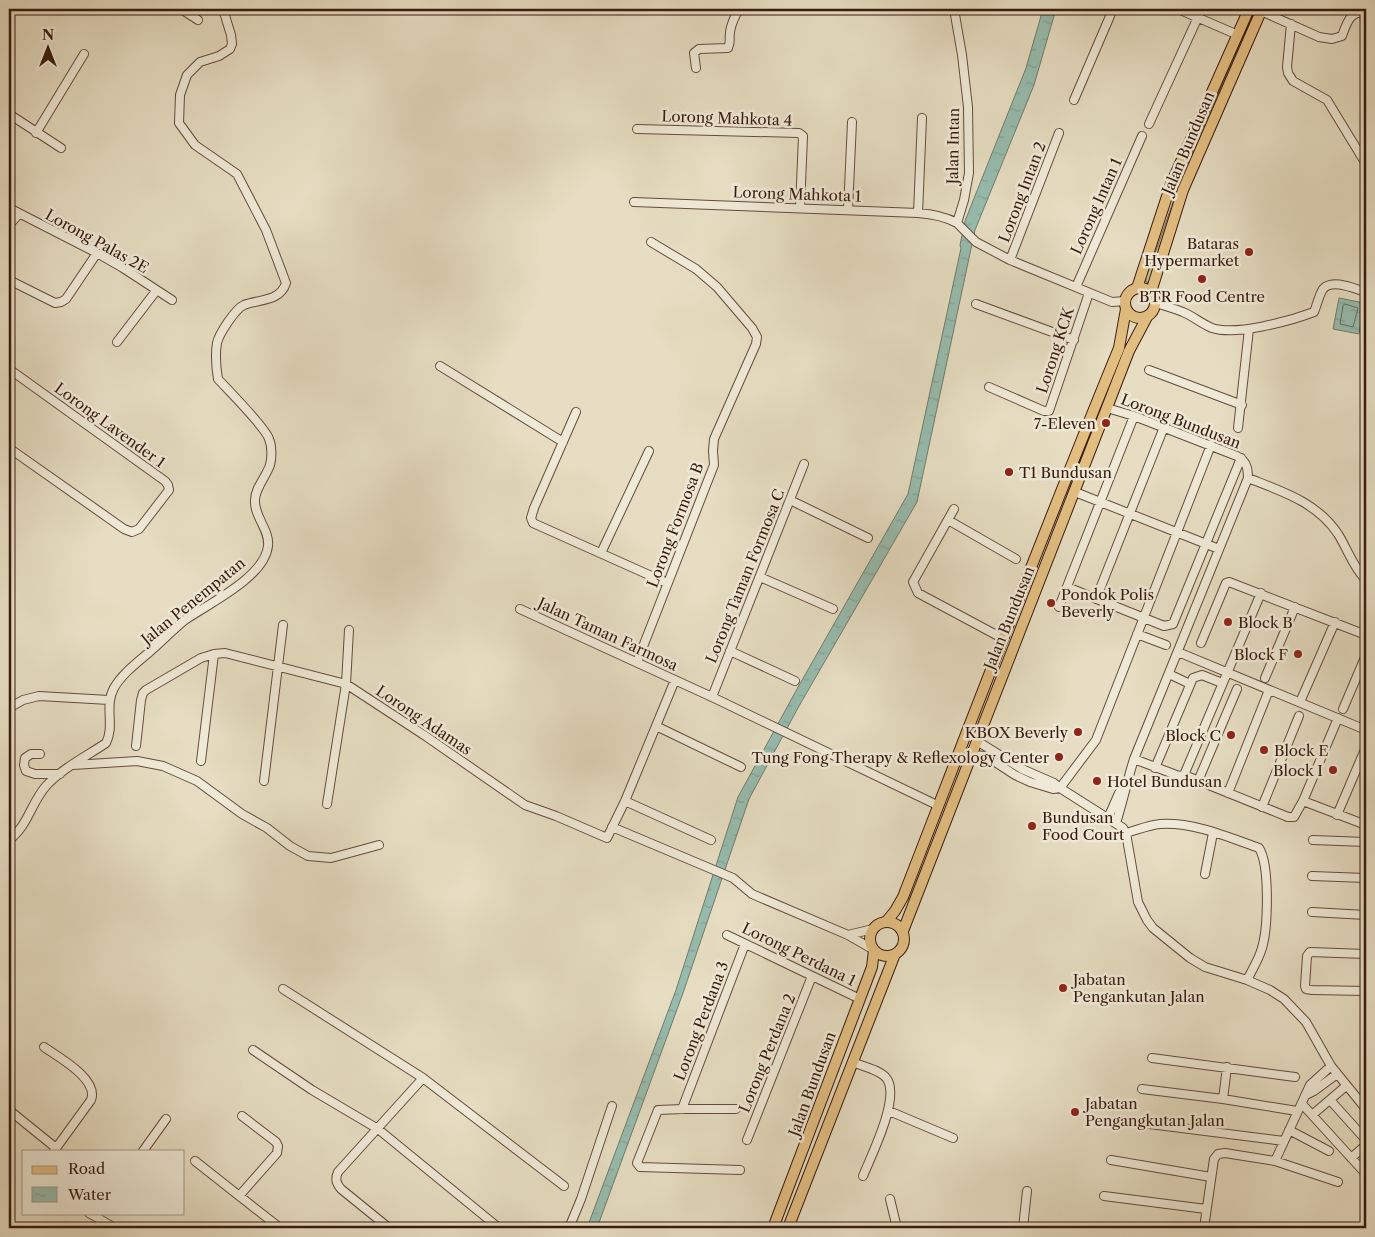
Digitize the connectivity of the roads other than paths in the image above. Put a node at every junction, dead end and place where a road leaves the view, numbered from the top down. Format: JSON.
{"nodes":[{"id":1,"x":181,"y":9,"type":"edge"},
{"id":2,"x":223,"y":9,"type":"edge"},
{"id":3,"x":739,"y":9,"type":"edge"},
{"id":4,"x":954,"y":9,"type":"edge"},
{"id":5,"x":1113,"y":9,"type":"edge"},
{"id":6,"x":1178,"y":9,"type":"edge"},
{"id":7,"x":1249,"y":9,"type":"edge"},
{"id":8,"x":1262,"y":10,"type":"edge"},
{"id":9,"x":1366,"y":12,"type":"edge"},
{"id":10,"x":1198,"y":17,"type":"junction"},
{"id":11,"x":198,"y":20,"type":"dead end"},
{"id":12,"x":1291,"y":24,"type":"junction"},
{"id":13,"x":1238,"y":35,"type":"junction"},
{"id":14,"x":84,"y":54,"type":"dead end"},
{"id":15,"x":696,"y":68,"type":"dead end"},
{"id":16,"x":1074,"y":100,"type":"dead end"},
{"id":17,"x":9,"y":114,"type":"edge"},
{"id":18,"x":922,"y":118,"type":"dead end"},
{"id":19,"x":852,"y":122,"type":"dead end"},
{"id":20,"x":1148,"y":124,"type":"dead end"},
{"id":21,"x":637,"y":129,"type":"dead end"},
{"id":22,"x":36,"y":133,"type":"junction"},
{"id":23,"x":1059,"y":134,"type":"dead end"},
{"id":24,"x":1142,"y":136,"type":"dead end"},
{"id":25,"x":61,"y":148,"type":"dead end"},
{"id":26,"x":1366,"y":164,"type":"edge"},
{"id":27,"x":634,"y":202,"type":"dead end"},
{"id":28,"x":9,"y":208,"type":"edge"},
{"id":29,"x":800,"y":208,"type":"junction"},
{"id":30,"x":848,"y":210,"type":"junction"},
{"id":31,"x":918,"y":213,"type":"junction"},
{"id":32,"x":19,"y":214,"type":"junction"},
{"id":33,"x":9,"y":225,"type":"edge"},
{"id":34,"x":959,"y":225,"type":"junction"},
{"id":35,"x":651,"y":242,"type":"dead end"},
{"id":36,"x":97,"y":253,"type":"junction"},
{"id":37,"x":1010,"y":260,"type":"junction"},
{"id":38,"x":9,"y":280,"type":"edge"},
{"id":39,"x":1076,"y":287,"type":"junction"},
{"id":40,"x":1137,"y":288,"type":"junction"},
{"id":41,"x":156,"y":291,"type":"junction"},
{"id":42,"x":1151,"y":292,"type":"junction"},
{"id":43,"x":1366,"y":292,"type":"edge"},
{"id":44,"x":1089,"y":294,"type":"junction"},
{"id":45,"x":172,"y":300,"type":"dead end"},
{"id":46,"x":1156,"y":303,"type":"junction"},
{"id":47,"x":976,"y":304,"type":"dead end"},
{"id":48,"x":1125,"y":305,"type":"junction"},
{"id":49,"x":1147,"y":317,"type":"junction"},
{"id":50,"x":1249,"y":328,"type":"junction"},
{"id":51,"x":1074,"y":340,"type":"junction"},
{"id":52,"x":117,"y":342,"type":"dead end"},
{"id":53,"x":440,"y":366,"type":"dead end"},
{"id":54,"x":9,"y":369,"type":"edge"},
{"id":55,"x":1149,"y":370,"type":"dead end"},
{"id":56,"x":989,"y":387,"type":"dead end"},
{"id":57,"x":1242,"y":405,"type":"junction"},
{"id":58,"x":1107,"y":408,"type":"junction"},
{"id":59,"x":576,"y":412,"type":"dead end"},
{"id":60,"x":1134,"y":416,"type":"junction"},
{"id":61,"x":1164,"y":427,"type":"junction"},
{"id":62,"x":1238,"y":428,"type":"dead end"},
{"id":63,"x":563,"y":442,"type":"junction"},
{"id":64,"x":1211,"y":445,"type":"junction"},
{"id":65,"x":9,"y":448,"type":"edge"},
{"id":66,"x":649,"y":451,"type":"dead end"},
{"id":67,"x":1241,"y":458,"type":"junction"},
{"id":68,"x":804,"y":464,"type":"dead end"},
{"id":69,"x":1248,"y":478,"type":"junction"},
{"id":70,"x":1074,"y":492,"type":"junction"},
{"id":71,"x":790,"y":500,"type":"junction"},
{"id":72,"x":1099,"y":503,"type":"junction"},
{"id":73,"x":954,"y":509,"type":"dead end"},
{"id":74,"x":1130,"y":515,"type":"junction"},
{"id":75,"x":948,"y":520,"type":"junction"},
{"id":76,"x":1176,"y":533,"type":"junction"},
{"id":77,"x":868,"y":538,"type":"dead end"},
{"id":78,"x":1206,"y":545,"type":"junction"},
{"id":79,"x":1219,"y":550,"type":"junction"},
{"id":80,"x":601,"y":553,"type":"junction"},
{"id":81,"x":1016,"y":559,"type":"dead end"},
{"id":82,"x":760,"y":576,"type":"junction"},
{"id":83,"x":1366,"y":580,"type":"edge"},
{"id":84,"x":667,"y":582,"type":"junction"},
{"id":85,"x":1067,"y":587,"type":"junction"},
{"id":86,"x":1261,"y":593,"type":"junction"},
{"id":87,"x":1096,"y":599,"type":"junction"},
{"id":88,"x":1059,"y":607,"type":"dead end"},
{"id":89,"x":1295,"y":607,"type":"junction"},
{"id":90,"x":520,"y":608,"type":"dead end"},
{"id":91,"x":833,"y":609,"type":"dead end"},
{"id":92,"x":1144,"y":618,"type":"junction"},
{"id":93,"x":1335,"y":622,"type":"junction"},
{"id":94,"x":283,"y":625,"type":"dead end"},
{"id":95,"x":349,"y":630,"type":"dead end"},
{"id":96,"x":1137,"y":634,"type":"junction"},
{"id":97,"x":1366,"y":635,"type":"edge"},
{"id":98,"x":1002,"y":638,"type":"junction"},
{"id":99,"x":1201,"y":642,"type":"dead end"},
{"id":100,"x":1166,"y":644,"type":"dead end"},
{"id":101,"x":730,"y":651,"type":"junction"},
{"id":102,"x":1178,"y":652,"type":"junction"},
{"id":103,"x":214,"y":654,"type":"junction"},
{"id":104,"x":1366,"y":655,"type":"edge"},
{"id":105,"x":637,"y":662,"type":"junction"},
{"id":106,"x":279,"y":668,"type":"junction"},
{"id":107,"x":1227,"y":673,"type":"junction"},
{"id":108,"x":1168,"y":674,"type":"junction"},
{"id":109,"x":1265,"y":678,"type":"dead end"},
{"id":110,"x":675,"y":680,"type":"junction"},
{"id":111,"x":795,"y":681,"type":"dead end"},
{"id":112,"x":346,"y":684,"type":"junction"},
{"id":113,"x":1190,"y":684,"type":"junction"},
{"id":114,"x":1222,"y":684,"type":"junction"},
{"id":115,"x":1236,"y":689,"type":"dead end"},
{"id":116,"x":1269,"y":690,"type":"junction"},
{"id":117,"x":712,"y":697,"type":"junction"},
{"id":118,"x":109,"y":700,"type":"junction"},
{"id":119,"x":1300,"y":702,"type":"junction"},
{"id":120,"x":9,"y":708,"type":"edge"},
{"id":121,"x":1343,"y":709,"type":"dead end"},
{"id":122,"x":1299,"y":716,"type":"dead end"},
{"id":123,"x":1338,"y":718,"type":"junction"},
{"id":124,"x":656,"y":726,"type":"junction"},
{"id":125,"x":1366,"y":730,"type":"edge"},
{"id":126,"x":977,"y":741,"type":"junction"},
{"id":127,"x":136,"y":746,"type":"dead end"},
{"id":128,"x":1366,"y":747,"type":"edge"},
{"id":129,"x":40,"y":754,"type":"dead end"},
{"id":130,"x":970,"y":755,"type":"junction"},
{"id":131,"x":1134,"y":759,"type":"junction"},
{"id":132,"x":201,"y":761,"type":"dead end"},
{"id":133,"x":72,"y":765,"type":"junction"},
{"id":134,"x":741,"y":767,"type":"dead end"},
{"id":135,"x":1155,"y":768,"type":"junction"},
{"id":136,"x":60,"y":774,"type":"junction"},
{"id":137,"x":1184,"y":775,"type":"junction"},
{"id":138,"x":264,"y":781,"type":"dead end"},
{"id":139,"x":1198,"y":781,"type":"junction"},
{"id":140,"x":1126,"y":784,"type":"junction"},
{"id":141,"x":946,"y":787,"type":"junction"},
{"id":142,"x":1060,"y":788,"type":"junction"},
{"id":143,"x":1228,"y":793,"type":"junction"},
{"id":144,"x":625,"y":801,"type":"junction"},
{"id":145,"x":1303,"y":801,"type":"junction"},
{"id":146,"x":327,"y":804,"type":"dead end"},
{"id":147,"x":939,"y":806,"type":"junction"},
{"id":148,"x":1262,"y":807,"type":"junction"},
{"id":149,"x":1338,"y":815,"type":"junction"},
{"id":150,"x":1108,"y":818,"type":"junction"},
{"id":151,"x":1116,"y":823,"type":"junction"},
{"id":152,"x":1366,"y":825,"type":"edge"},
{"id":153,"x":612,"y":827,"type":"junction"},
{"id":154,"x":1126,"y":833,"type":"junction"},
{"id":155,"x":1213,"y":833,"type":"junction"},
{"id":156,"x":9,"y":840,"type":"edge"},
{"id":157,"x":711,"y":840,"type":"dead end"},
{"id":158,"x":1313,"y":840,"type":"dead end"},
{"id":159,"x":1366,"y":842,"type":"edge"},
{"id":160,"x":380,"y":845,"type":"dead end"},
{"id":161,"x":1205,"y":874,"type":"dead end"},
{"id":162,"x":1312,"y":876,"type":"dead end"},
{"id":163,"x":1366,"y":878,"type":"edge"},
{"id":164,"x":1312,"y":912,"type":"dead end"},
{"id":165,"x":1366,"y":915,"type":"edge"},
{"id":166,"x":886,"y":922,"type":"junction"},
{"id":167,"x":873,"y":929,"type":"junction"},
{"id":168,"x":903,"y":932,"type":"junction"},
{"id":169,"x":727,"y":935,"type":"dead end"},
{"id":170,"x":848,"y":935,"type":"junction"},
{"id":171,"x":745,"y":944,"type":"junction"},
{"id":172,"x":874,"y":950,"type":"junction"},
{"id":173,"x":894,"y":954,"type":"junction"},
{"id":174,"x":1366,"y":954,"type":"edge"},
{"id":175,"x":812,"y":976,"type":"junction"},
{"id":176,"x":1247,"y":980,"type":"junction"},
{"id":177,"x":283,"y":989,"type":"dead end"},
{"id":178,"x":1366,"y":991,"type":"edge"},
{"id":179,"x":860,"y":999,"type":"junction"},
{"id":180,"x":44,"y":1047,"type":"dead end"},
{"id":181,"x":253,"y":1050,"type":"dead end"},
{"id":182,"x":1152,"y":1058,"type":"dead end"},
{"id":183,"x":852,"y":1062,"type":"junction"},
{"id":184,"x":1331,"y":1066,"type":"junction"},
{"id":185,"x":1227,"y":1067,"type":"junction"},
{"id":186,"x":1337,"y":1074,"type":"junction"},
{"id":187,"x":1295,"y":1077,"type":"dead end"},
{"id":188,"x":424,"y":1078,"type":"junction"},
{"id":189,"x":1346,"y":1086,"type":"junction"},
{"id":190,"x":1142,"y":1089,"type":"dead end"},
{"id":191,"x":1306,"y":1095,"type":"junction"},
{"id":192,"x":1224,"y":1099,"type":"junction"},
{"id":193,"x":1330,"y":1100,"type":"junction"},
{"id":194,"x":1302,"y":1104,"type":"junction"},
{"id":195,"x":612,"y":1106,"type":"dead end"},
{"id":196,"x":1366,"y":1108,"type":"edge"},
{"id":197,"x":682,"y":1109,"type":"junction"},
{"id":198,"x":736,"y":1109,"type":"dead end"},
{"id":199,"x":9,"y":1110,"type":"edge"},
{"id":200,"x":889,"y":1111,"type":"junction"},
{"id":201,"x":1297,"y":1111,"type":"junction"},
{"id":202,"x":1312,"y":1115,"type":"junction"},
{"id":203,"x":242,"y":1116,"type":"dead end"},
{"id":204,"x":166,"y":1119,"type":"dead end"},
{"id":205,"x":1126,"y":1121,"type":"dead end"},
{"id":206,"x":378,"y":1129,"type":"junction"},
{"id":207,"x":1289,"y":1130,"type":"junction"},
{"id":208,"x":953,"y":1138,"type":"dead end"},
{"id":209,"x":747,"y":1140,"type":"dead end"},
{"id":210,"x":1366,"y":1140,"type":"edge"},
{"id":211,"x":1284,"y":1141,"type":"junction"},
{"id":212,"x":1366,"y":1144,"type":"edge"},
{"id":213,"x":55,"y":1149,"type":"edge"},
{"id":214,"x":144,"y":1150,"type":"edge"},
{"id":215,"x":1329,"y":1151,"type":"dead end"},
{"id":216,"x":1350,"y":1158,"type":"junction"},
{"id":217,"x":1111,"y":1160,"type":"dead end"},
{"id":218,"x":195,"y":1161,"type":"dead end"},
{"id":219,"x":1275,"y":1161,"type":"junction"},
{"id":220,"x":740,"y":1170,"type":"dead end"},
{"id":221,"x":1366,"y":1174,"type":"edge"},
{"id":222,"x":863,"y":1176,"type":"dead end"},
{"id":223,"x":1211,"y":1177,"type":"junction"},
{"id":224,"x":1338,"y":1182,"type":"dead end"},
{"id":225,"x":564,"y":1186,"type":"dead end"},
{"id":226,"x":1027,"y":1191,"type":"dead end"},
{"id":227,"x":239,"y":1196,"type":"junction"},
{"id":228,"x":1104,"y":1196,"type":"dead end"},
{"id":229,"x":890,"y":1199,"type":"dead end"},
{"id":230,"x":1206,"y":1209,"type":"junction"},
{"id":231,"x":94,"y":1214,"type":"edge"},
{"id":232,"x":115,"y":1228,"type":"edge"},
{"id":233,"x":280,"y":1228,"type":"edge"},
{"id":234,"x":389,"y":1228,"type":"edge"},
{"id":235,"x":499,"y":1228,"type":"edge"},
{"id":236,"x":569,"y":1228,"type":"edge"},
{"id":237,"x":773,"y":1228,"type":"edge"},
{"id":238,"x":788,"y":1228,"type":"edge"},
{"id":239,"x":897,"y":1228,"type":"edge"},
{"id":240,"x":1023,"y":1228,"type":"edge"},
{"id":241,"x":1204,"y":1228,"type":"edge"}],
"edges":[{"from":1,"to":11,"type":"street"},
{"from":2,"to":118,"type":"street","name":"Jalan Penempatan"},
{"from":3,"to":15,"type":"street"},
{"from":4,"to":34,"type":"street","name":"Jalan Intan"},
{"from":5,"to":16,"type":"street"},
{"from":6,"to":10,"type":"street"},
{"from":7,"to":13,"type":"main road","name":"Jalan Bundusan"},
{"from":8,"to":12,"type":"street"},
{"from":8,"to":42,"type":"main road","name":"Jalan Bundusan"},
{"from":9,"to":12,"type":"street"},
{"from":10,"to":13,"type":"street"},
{"from":10,"to":20,"type":"street"},
{"from":12,"to":26,"type":"street"},
{"from":13,"to":40,"type":"main road","name":"Jalan Bundusan"},
{"from":14,"to":22,"type":"street"},
{"from":17,"to":22,"type":"street"},
{"from":18,"to":31,"type":"street"},
{"from":19,"to":30,"type":"street"},
{"from":21,"to":29,"type":"street","name":"Lorong Mahkota 4"},
{"from":22,"to":25,"type":"street"},
{"from":23,"to":37,"type":"street","name":"Lorong Intan 2"},
{"from":24,"to":39,"type":"street","name":"Lorong Intan 1"},
{"from":27,"to":29,"type":"street","name":"Lorong Mahkota 1"},
{"from":28,"to":32,"type":"street","name":"Lorong Palas 2E"},
{"from":29,"to":30,"type":"street","name":"Lorong Mahkota 1"},
{"from":30,"to":31,"type":"street","name":"Lorong Mahkota 1"},
{"from":31,"to":34,"type":"street","name":"Lorong Mahkota 1"},
{"from":32,"to":33,"type":"street"},
{"from":32,"to":36,"type":"street","name":"Lorong Palas 2E"},
{"from":34,"to":37,"type":"street"},
{"from":35,"to":84,"type":"street","name":"Lorong Formosa B"},
{"from":36,"to":38,"type":"street"},
{"from":36,"to":41,"type":"street","name":"Lorong Palas 2E"},
{"from":37,"to":39,"type":"street"},
{"from":39,"to":44,"type":"street"},
{"from":40,"to":42,"type":"main road"},
{"from":40,"to":48,"type":"main road"},
{"from":41,"to":45,"type":"street","name":"Lorong Palas 2E"},
{"from":41,"to":52,"type":"street"},
{"from":42,"to":46,"type":"main road"},
{"from":43,"to":50,"type":"street"},
{"from":44,"to":48,"type":"street"},
{"from":44,"to":51,"type":"street","name":"Lorong KCK"},
{"from":46,"to":49,"type":"main road"},
{"from":46,"to":50,"type":"street"},
{"from":47,"to":51,"type":"street"},
{"from":48,"to":49,"type":"main road"},
{"from":48,"to":98,"type":"main road","name":"Jalan Bundusan"},
{"from":49,"to":58,"type":"main road","name":"Jalan Bundusan"},
{"from":50,"to":57,"type":"street"},
{"from":51,"to":56,"type":"street","name":"Lorong KCK"},
{"from":53,"to":63,"type":"street"},
{"from":54,"to":65,"type":"street","name":"Lorong Lavender 1"},
{"from":55,"to":57,"type":"street"},
{"from":57,"to":62,"type":"street"},
{"from":58,"to":60,"type":"street","name":"Lorong Bundusan"},
{"from":58,"to":70,"type":"main road","name":"Jalan Bundusan"},
{"from":59,"to":63,"type":"street"},
{"from":60,"to":61,"type":"street","name":"Lorong Bundusan"},
{"from":60,"to":72,"type":"street"},
{"from":61,"to":64,"type":"street","name":"Lorong Bundusan"},
{"from":61,"to":74,"type":"street"},
{"from":63,"to":80,"type":"street"},
{"from":64,"to":67,"type":"street","name":"Lorong Bundusan"},
{"from":64,"to":76,"type":"street"},
{"from":66,"to":80,"type":"street"},
{"from":67,"to":69,"type":"street","name":"Lorong Bundusan"},
{"from":67,"to":78,"type":"street"},
{"from":68,"to":71,"type":"street","name":"Lorong Taman Formosa C"},
{"from":69,"to":79,"type":"street"},
{"from":69,"to":83,"type":"street"},
{"from":70,"to":72,"type":"street"},
{"from":70,"to":126,"type":"main road","name":"Jalan Bundusan"},
{"from":71,"to":77,"type":"street"},
{"from":71,"to":82,"type":"street","name":"Lorong Taman Formosa C"},
{"from":72,"to":74,"type":"street"},
{"from":72,"to":85,"type":"street"},
{"from":73,"to":75,"type":"street"},
{"from":74,"to":76,"type":"street"},
{"from":74,"to":87,"type":"street"},
{"from":75,"to":81,"type":"street"},
{"from":75,"to":98,"type":"street"},
{"from":76,"to":78,"type":"street"},
{"from":76,"to":92,"type":"street"},
{"from":78,"to":79,"type":"street"},
{"from":78,"to":92,"type":"street"},
{"from":79,"to":102,"type":"street"},
{"from":80,"to":84,"type":"street"},
{"from":82,"to":91,"type":"street"},
{"from":82,"to":101,"type":"street","name":"Lorong Taman Formosa C"},
{"from":84,"to":105,"type":"street","name":"Lorong Formosa B"},
{"from":85,"to":87,"type":"street"},
{"from":85,"to":88,"type":"street"},
{"from":86,"to":89,"type":"street"},
{"from":86,"to":99,"type":"street"},
{"from":86,"to":107,"type":"street"},
{"from":87,"to":92,"type":"street"},
{"from":89,"to":93,"type":"street"},
{"from":89,"to":109,"type":"street"},
{"from":90,"to":105,"type":"street","name":"Jalan Taman Farmosa"},
{"from":92,"to":96,"type":"street"},
{"from":93,"to":97,"type":"street"},
{"from":93,"to":119,"type":"street"},
{"from":94,"to":106,"type":"street"},
{"from":95,"to":112,"type":"street"},
{"from":96,"to":100,"type":"street"},
{"from":96,"to":142,"type":"street"},
{"from":98,"to":141,"type":"main road","name":"Jalan Bundusan"},
{"from":101,"to":111,"type":"street"},
{"from":101,"to":117,"type":"street","name":"Lorong Taman Formosa C"},
{"from":102,"to":107,"type":"street"},
{"from":102,"to":108,"type":"street"},
{"from":103,"to":106,"type":"street","name":"Lorong Adamas"},
{"from":103,"to":127,"type":"street"},
{"from":103,"to":132,"type":"street"},
{"from":104,"to":121,"type":"street"},
{"from":105,"to":110,"type":"street","name":"Jalan Taman Farmosa"},
{"from":106,"to":112,"type":"street","name":"Lorong Adamas"},
{"from":106,"to":138,"type":"street"},
{"from":107,"to":114,"type":"street"},
{"from":107,"to":116,"type":"street"},
{"from":108,"to":113,"type":"street"},
{"from":108,"to":131,"type":"street"},
{"from":110,"to":117,"type":"street","name":"Jalan Taman Farmosa"},
{"from":110,"to":124,"type":"street"},
{"from":112,"to":146,"type":"street"},
{"from":112,"to":153,"type":"street","name":"Lorong Adamas"},
{"from":113,"to":114,"type":"street"},
{"from":113,"to":135,"type":"street"},
{"from":114,"to":137,"type":"street"},
{"from":115,"to":139,"type":"street"},
{"from":116,"to":119,"type":"street"},
{"from":116,"to":143,"type":"street"},
{"from":117,"to":147,"type":"street","name":"Jalan Taman Farmosa"},
{"from":118,"to":120,"type":"street"},
{"from":118,"to":133,"type":"street"},
{"from":119,"to":123,"type":"street"},
{"from":122,"to":148,"type":"street"},
{"from":123,"to":125,"type":"street"},
{"from":123,"to":145,"type":"street"},
{"from":124,"to":134,"type":"street"},
{"from":124,"to":144,"type":"street"},
{"from":126,"to":130,"type":"main road","name":"Jalan Bundusan"},
{"from":126,"to":141,"type":"main road"},
{"from":126,"to":142,"type":"street"},
{"from":128,"to":149,"type":"street"},
{"from":129,"to":136,"type":"street"},
{"from":130,"to":142,"type":"street"},
{"from":130,"to":168,"type":"main road","name":"Jalan Bundusan"},
{"from":131,"to":135,"type":"street"},
{"from":131,"to":140,"type":"street"},
{"from":133,"to":136,"type":"street"},
{"from":133,"to":160,"type":"street"},
{"from":135,"to":137,"type":"street"},
{"from":136,"to":156,"type":"street"},
{"from":137,"to":139,"type":"street"},
{"from":139,"to":143,"type":"street"},
{"from":140,"to":150,"type":"street"},
{"from":140,"to":151,"type":"street"},
{"from":141,"to":147,"type":"main road","name":"Jalan Bundusan"},
{"from":142,"to":150,"type":"street"},
{"from":143,"to":148,"type":"street"},
{"from":144,"to":153,"type":"street"},
{"from":144,"to":157,"type":"street"},
{"from":145,"to":148,"type":"street"},
{"from":145,"to":149,"type":"street"},
{"from":147,"to":166,"type":"main road","name":"Jalan Bundusan"},
{"from":149,"to":152,"type":"street"},
{"from":150,"to":151,"type":"street"},
{"from":151,"to":154,"type":"street"},
{"from":153,"to":170,"type":"street"},
{"from":154,"to":155,"type":"street"},
{"from":154,"to":176,"type":"street"},
{"from":155,"to":161,"type":"street"},
{"from":155,"to":176,"type":"street"},
{"from":158,"to":159,"type":"street"},
{"from":162,"to":163,"type":"street"},
{"from":164,"to":165,"type":"street"},
{"from":166,"to":167,"type":"main road","name":"Jalan Bundusan"},
{"from":166,"to":168,"type":"main road"},
{"from":167,"to":170,"type":"street"},
{"from":167,"to":172,"type":"main road","name":"Jalan Bundusan"},
{"from":168,"to":173,"type":"main road","name":"Jalan Bundusan"},
{"from":169,"to":171,"type":"street","name":"Lorong Perdana 1"},
{"from":170,"to":172,"type":"street"},
{"from":171,"to":175,"type":"street","name":"Lorong Perdana 1"},
{"from":171,"to":197,"type":"street","name":"Lorong Perdana 3"},
{"from":172,"to":173,"type":"main road"},
{"from":172,"to":179,"type":"main road","name":"Jalan Bundusan"},
{"from":173,"to":183,"type":"main road","name":"Jalan Bundusan"},
{"from":174,"to":178,"type":"street"},
{"from":175,"to":179,"type":"street","name":"Lorong Perdana 1"},
{"from":175,"to":209,"type":"street","name":"Lorong Perdana 2"},
{"from":176,"to":184,"type":"street"},
{"from":177,"to":188,"type":"street"},
{"from":179,"to":237,"type":"main road","name":"Jalan Bundusan"},
{"from":180,"to":213,"type":"street"},
{"from":181,"to":206,"type":"street"},
{"from":182,"to":185,"type":"street"},
{"from":183,"to":200,"type":"street"},
{"from":183,"to":238,"type":"main road","name":"Jalan Bundusan"},
{"from":184,"to":186,"type":"street"},
{"from":184,"to":191,"type":"street"},
{"from":185,"to":187,"type":"street"},
{"from":185,"to":192,"type":"street"},
{"from":186,"to":189,"type":"street"},
{"from":186,"to":191,"type":"street"},
{"from":188,"to":206,"type":"street"},
{"from":188,"to":225,"type":"street"},
{"from":189,"to":193,"type":"street"},
{"from":189,"to":196,"type":"street"},
{"from":190,"to":192,"type":"street"},
{"from":191,"to":194,"type":"street"},
{"from":192,"to":201,"type":"street"},
{"from":193,"to":202,"type":"street"},
{"from":193,"to":210,"type":"street"},
{"from":194,"to":201,"type":"street"},
{"from":194,"to":202,"type":"street"},
{"from":195,"to":236,"type":"street"},
{"from":197,"to":198,"type":"street"},
{"from":197,"to":220,"type":"street"},
{"from":199,"to":213,"type":"street"},
{"from":200,"to":208,"type":"street"},
{"from":200,"to":222,"type":"street"},
{"from":201,"to":207,"type":"street"},
{"from":202,"to":216,"type":"street"},
{"from":203,"to":227,"type":"street"},
{"from":204,"to":214,"type":"street"},
{"from":205,"to":211,"type":"street"},
{"from":206,"to":234,"type":"street"},
{"from":206,"to":235,"type":"street"},
{"from":207,"to":211,"type":"street"},
{"from":207,"to":215,"type":"street"},
{"from":211,"to":219,"type":"street"},
{"from":212,"to":216,"type":"street"},
{"from":216,"to":221,"type":"street"},
{"from":217,"to":223,"type":"street"},
{"from":218,"to":227,"type":"street"},
{"from":219,"to":223,"type":"street"},
{"from":219,"to":224,"type":"street"},
{"from":223,"to":230,"type":"street"},
{"from":226,"to":240,"type":"street"},
{"from":227,"to":233,"type":"street"},
{"from":228,"to":230,"type":"street"},
{"from":229,"to":239,"type":"street"},
{"from":230,"to":241,"type":"street"},
{"from":231,"to":232,"type":"street"}]}
